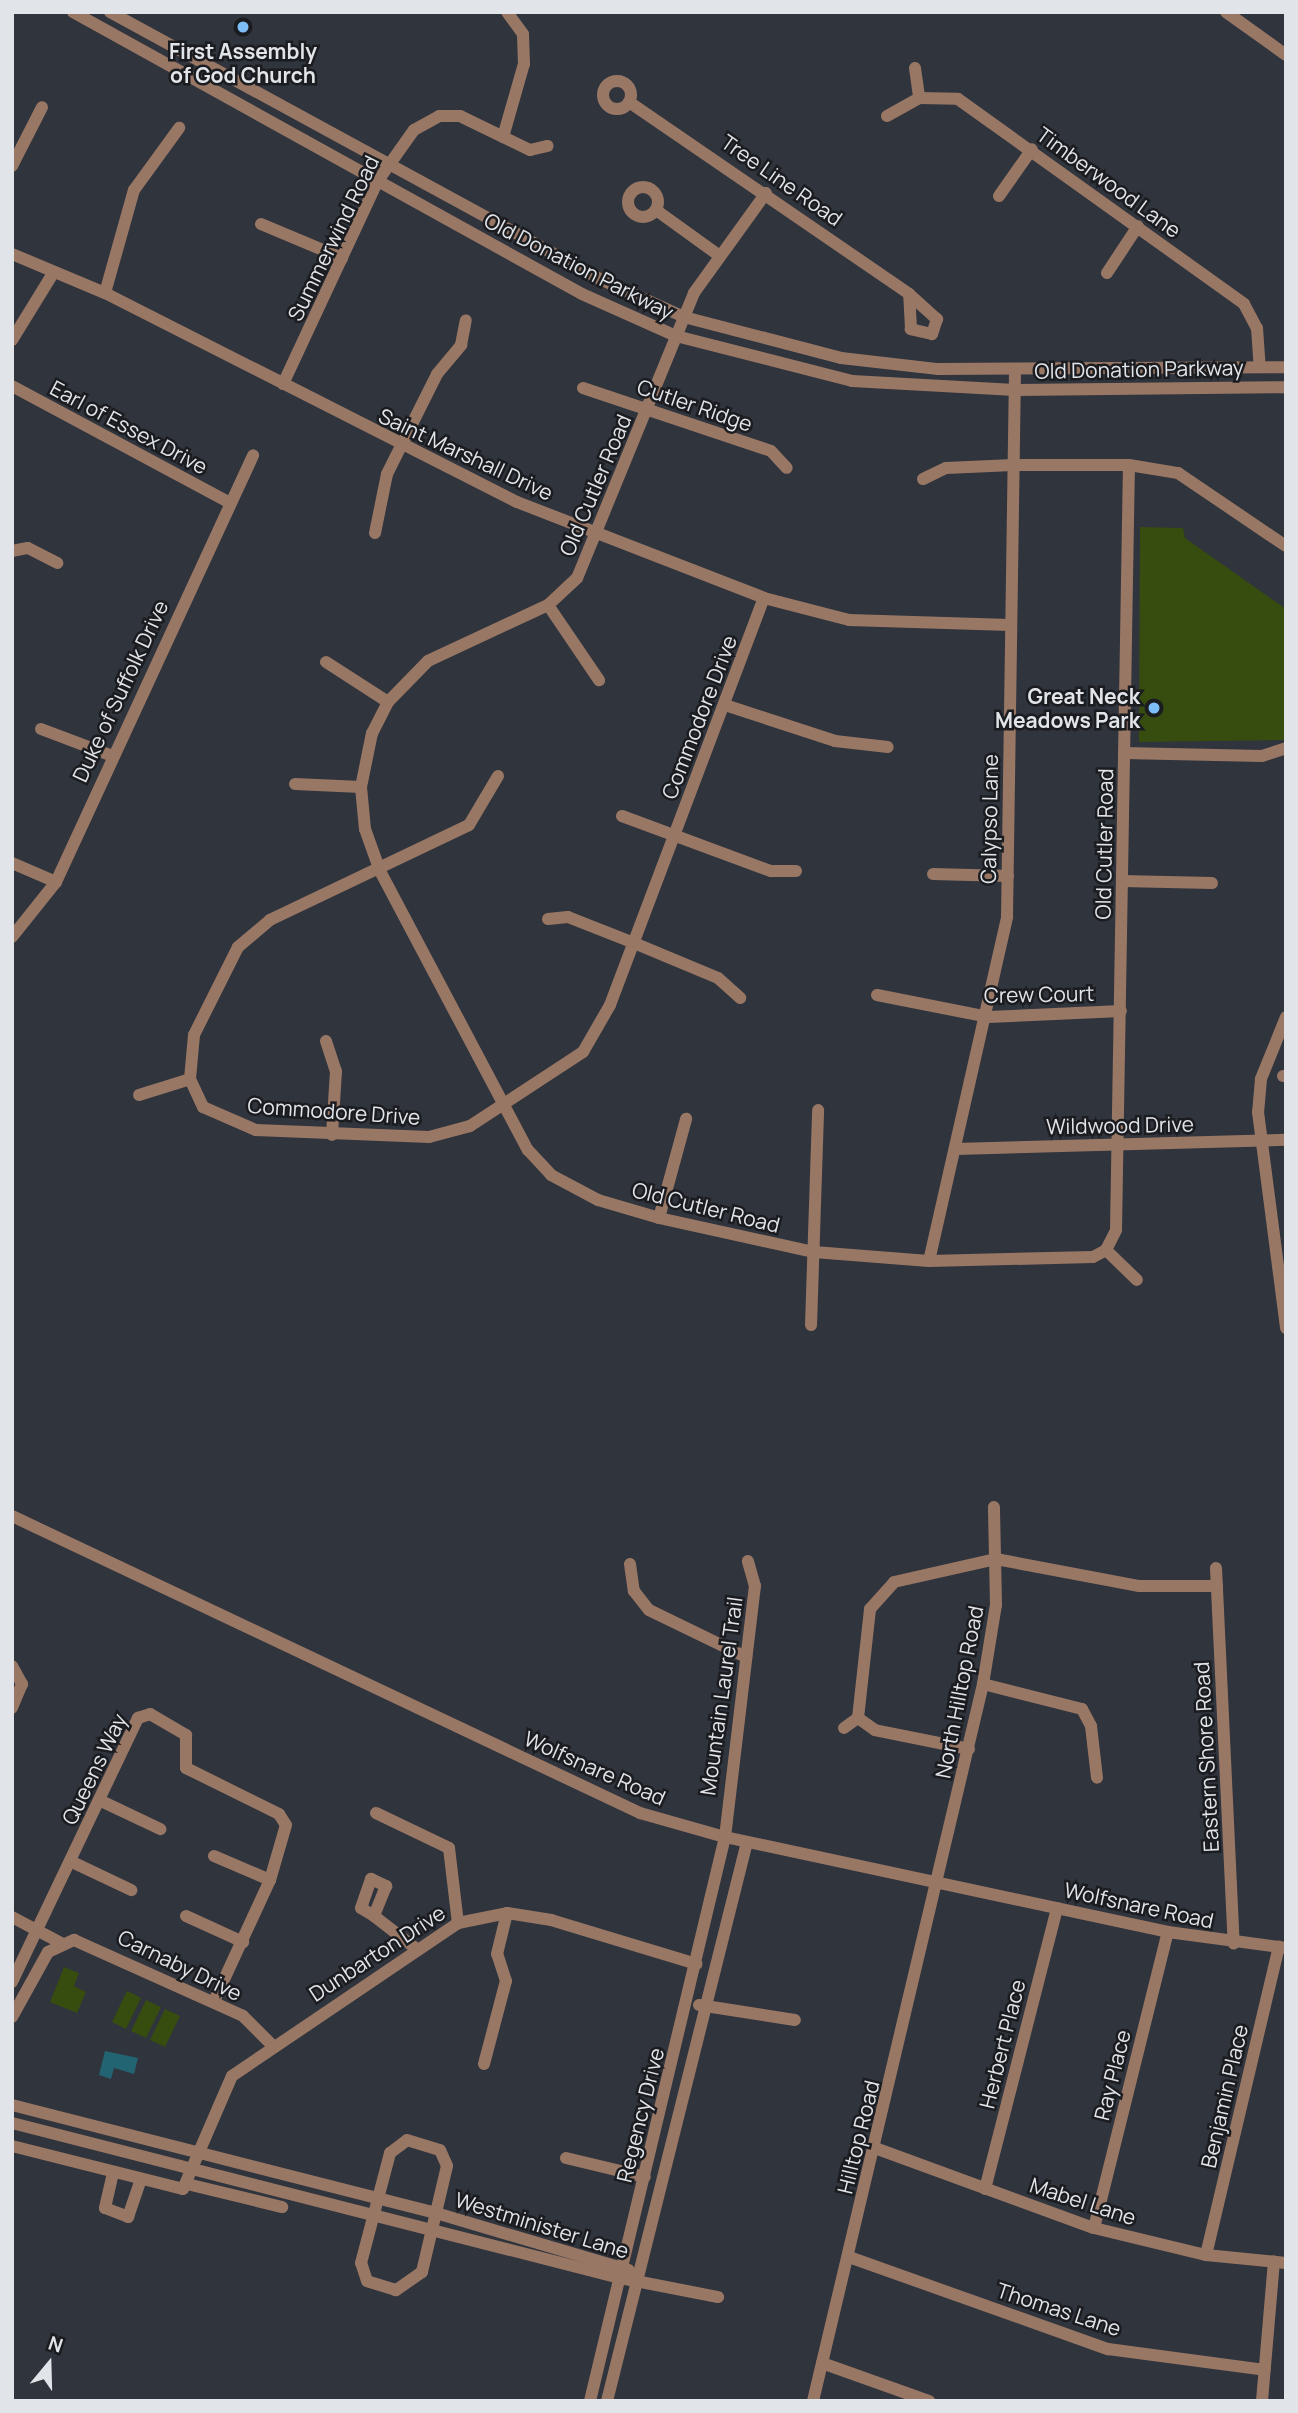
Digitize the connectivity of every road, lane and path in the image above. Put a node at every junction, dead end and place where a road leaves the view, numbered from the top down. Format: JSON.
{"nodes":[{"id":1,"x":73,"y":12,"type":"edge"},
{"id":2,"x":110,"y":12,"type":"edge"},
{"id":3,"x":507,"y":12,"type":"edge"},
{"id":4,"x":1226,"y":12,"type":"edge"},
{"id":5,"x":1286,"y":55,"type":"edge"},
{"id":6,"x":915,"y":68,"type":"dead end"},
{"id":7,"x":919,"y":99,"type":"junction"},
{"id":8,"x":629,"y":102,"type":"dead end"},
{"id":9,"x":42,"y":107,"type":"dead end"},
{"id":10,"x":887,"y":116,"type":"dead end"},
{"id":11,"x":178,"y":128,"type":"dead end"},
{"id":12,"x":503,"y":137,"type":"junction"},
{"id":13,"x":548,"y":146,"type":"dead end"},
{"id":14,"x":1032,"y":149,"type":"junction"},
{"id":15,"x":389,"y":164,"type":"junction"},
{"id":16,"x":12,"y":166,"type":"edge"},
{"id":17,"x":377,"y":182,"type":"junction"},
{"id":18,"x":766,"y":193,"type":"junction"},
{"id":19,"x":999,"y":196,"type":"dead end"},
{"id":20,"x":656,"y":211,"type":"dead end"},
{"id":21,"x":261,"y":224,"type":"dead end"},
{"id":22,"x":1138,"y":226,"type":"junction"},
{"id":23,"x":12,"y":254,"type":"edge"},
{"id":24,"x":718,"y":254,"type":"junction"},
{"id":25,"x":342,"y":258,"type":"junction"},
{"id":26,"x":1107,"y":273,"type":"dead end"},
{"id":27,"x":52,"y":275,"type":"junction"},
{"id":28,"x":105,"y":293,"type":"junction"},
{"id":29,"x":909,"y":295,"type":"dead end"},
{"id":30,"x":684,"y":317,"type":"junction"},
{"id":31,"x":466,"y":320,"type":"dead end"},
{"id":32,"x":676,"y":336,"type":"junction"},
{"id":33,"x":12,"y":340,"type":"edge"},
{"id":34,"x":1286,"y":366,"type":"edge"},
{"id":35,"x":1260,"y":367,"type":"junction"},
{"id":36,"x":1015,"y":369,"type":"junction"},
{"id":37,"x":284,"y":384,"type":"junction"},
{"id":38,"x":12,"y":386,"type":"edge"},
{"id":39,"x":1286,"y":387,"type":"edge"},
{"id":40,"x":583,"y":388,"type":"dead end"},
{"id":41,"x":1014,"y":390,"type":"junction"},
{"id":42,"x":647,"y":409,"type":"junction"},
{"id":43,"x":401,"y":446,"type":"junction"},
{"id":44,"x":253,"y":454,"type":"dead end"},
{"id":45,"x":1013,"y":465,"type":"junction"},
{"id":46,"x":1129,"y":465,"type":"junction"},
{"id":47,"x":787,"y":468,"type":"dead end"},
{"id":48,"x":923,"y":479,"type":"dead end"},
{"id":49,"x":228,"y":502,"type":"junction"},
{"id":50,"x":375,"y":533,"type":"dead end"},
{"id":51,"x":597,"y":533,"type":"junction"},
{"id":52,"x":1286,"y":546,"type":"edge"},
{"id":53,"x":12,"y":551,"type":"edge"},
{"id":54,"x":57,"y":563,"type":"dead end"},
{"id":55,"x":764,"y":598,"type":"junction"},
{"id":56,"x":548,"y":605,"type":"junction"},
{"id":57,"x":1010,"y":625,"type":"junction"},
{"id":58,"x":326,"y":662,"type":"dead end"},
{"id":59,"x":599,"y":680,"type":"dead end"},
{"id":60,"x":388,"y":702,"type":"junction"},
{"id":61,"x":725,"y":705,"type":"junction"},
{"id":62,"x":41,"y":729,"type":"dead end"},
{"id":63,"x":888,"y":747,"type":"dead end"},
{"id":64,"x":1286,"y":748,"type":"edge"},
{"id":65,"x":1124,"y":753,"type":"junction"},
{"id":66,"x":110,"y":755,"type":"junction"},
{"id":67,"x":498,"y":776,"type":"dead end"},
{"id":68,"x":295,"y":784,"type":"dead end"},
{"id":69,"x":361,"y":787,"type":"junction"},
{"id":70,"x":621,"y":816,"type":"dead end"},
{"id":71,"x":675,"y":836,"type":"junction"},
{"id":72,"x":12,"y":863,"type":"edge"},
{"id":73,"x":380,"y":871,"type":"junction"},
{"id":74,"x":796,"y":872,"type":"dead end"},
{"id":75,"x":933,"y":874,"type":"dead end"},
{"id":76,"x":1008,"y":876,"type":"junction"},
{"id":77,"x":1122,"y":881,"type":"junction"},
{"id":78,"x":56,"y":882,"type":"junction"},
{"id":79,"x":1212,"y":883,"type":"dead end"},
{"id":80,"x":548,"y":919,"type":"dead end"},
{"id":81,"x":12,"y":937,"type":"edge"},
{"id":82,"x":635,"y":943,"type":"junction"},
{"id":83,"x":877,"y":995,"type":"dead end"},
{"id":84,"x":740,"y":998,"type":"dead end"},
{"id":85,"x":1121,"y":1011,"type":"junction"},
{"id":86,"x":988,"y":1017,"type":"junction"},
{"id":87,"x":1286,"y":1017,"type":"edge"},
{"id":88,"x":326,"y":1041,"type":"dead end"},
{"id":89,"x":190,"y":1079,"type":"junction"},
{"id":90,"x":139,"y":1095,"type":"dead end"},
{"id":91,"x":504,"y":1106,"type":"junction"},
{"id":92,"x":818,"y":1110,"type":"dead end"},
{"id":93,"x":686,"y":1119,"type":"dead end"},
{"id":94,"x":332,"y":1135,"type":"junction"},
{"id":95,"x":1286,"y":1140,"type":"edge"},
{"id":96,"x":1259,"y":1141,"type":"junction"},
{"id":97,"x":1117,"y":1144,"type":"junction"},
{"id":98,"x":956,"y":1149,"type":"junction"},
{"id":99,"x":659,"y":1218,"type":"junction"},
{"id":100,"x":1106,"y":1250,"type":"junction"},
{"id":101,"x":814,"y":1252,"type":"junction"},
{"id":102,"x":929,"y":1261,"type":"junction"},
{"id":103,"x":1282,"y":1270,"type":"edge"},
{"id":104,"x":1138,"y":1280,"type":"dead end"},
{"id":105,"x":811,"y":1325,"type":"dead end"},
{"id":106,"x":1286,"y":1328,"type":"edge"},
{"id":107,"x":994,"y":1507,"type":"dead end"},
{"id":108,"x":12,"y":1516,"type":"edge"},
{"id":109,"x":996,"y":1559,"type":"junction"},
{"id":110,"x":747,"y":1561,"type":"dead end"},
{"id":111,"x":630,"y":1564,"type":"dead end"},
{"id":112,"x":1216,"y":1568,"type":"dead end"},
{"id":113,"x":1217,"y":1586,"type":"junction"},
{"id":114,"x":746,"y":1657,"type":"junction"},
{"id":115,"x":12,"y":1666,"type":"edge"},
{"id":116,"x":983,"y":1684,"type":"junction"},
{"id":117,"x":12,"y":1707,"type":"edge"},
{"id":118,"x":858,"y":1718,"type":"junction"},
{"id":119,"x":844,"y":1728,"type":"dead end"},
{"id":120,"x":969,"y":1749,"type":"junction"},
{"id":121,"x":1097,"y":1778,"type":"dead end"},
{"id":122,"x":99,"y":1800,"type":"junction"},
{"id":123,"x":376,"y":1813,"type":"dead end"},
{"id":124,"x":160,"y":1829,"type":"dead end"},
{"id":125,"x":725,"y":1838,"type":"junction"},
{"id":126,"x":747,"y":1842,"type":"junction"},
{"id":127,"x":214,"y":1856,"type":"dead end"},
{"id":128,"x":71,"y":1861,"type":"junction"},
{"id":129,"x":270,"y":1880,"type":"junction"},
{"id":130,"x":940,"y":1883,"type":"junction"},
{"id":131,"x":131,"y":1890,"type":"dead end"},
{"id":132,"x":1057,"y":1908,"type":"junction"},
{"id":133,"x":507,"y":1913,"type":"junction"},
{"id":134,"x":186,"y":1916,"type":"dead end"},
{"id":135,"x":374,"y":1916,"type":"dead end"},
{"id":136,"x":12,"y":1917,"type":"edge"},
{"id":137,"x":458,"y":1923,"type":"junction"},
{"id":138,"x":38,"y":1930,"type":"junction"},
{"id":139,"x":1168,"y":1931,"type":"junction"},
{"id":140,"x":61,"y":1942,"type":"junction"},
{"id":141,"x":243,"y":1942,"type":"junction"},
{"id":142,"x":1234,"y":1944,"type":"junction"},
{"id":143,"x":414,"y":1947,"type":"junction"},
{"id":144,"x":1282,"y":1948,"type":"edge"},
{"id":145,"x":718,"y":1956,"type":"junction"},
{"id":146,"x":699,"y":1958,"type":"junction"},
{"id":147,"x":12,"y":1982,"type":"edge"},
{"id":148,"x":214,"y":2001,"type":"junction"},
{"id":149,"x":688,"y":2002,"type":"junction"},
{"id":150,"x":705,"y":2007,"type":"junction"},
{"id":151,"x":14,"y":2010,"type":"edge"},
{"id":152,"x":795,"y":2020,"type":"dead end"},
{"id":153,"x":272,"y":2045,"type":"junction"},
{"id":154,"x":484,"y":2064,"type":"dead end"},
{"id":155,"x":17,"y":2107,"type":"edge"},
{"id":156,"x":659,"y":2123,"type":"junction"},
{"id":157,"x":15,"y":2124,"type":"edge"},
{"id":158,"x":674,"y":2127,"type":"junction"},
{"id":159,"x":12,"y":2140,"type":"edge"},
{"id":160,"x":12,"y":2146,"type":"edge"},
{"id":161,"x":875,"y":2148,"type":"junction"},
{"id":162,"x":198,"y":2153,"type":"junction"},
{"id":163,"x":566,"y":2158,"type":"dead end"},
{"id":164,"x":192,"y":2170,"type":"junction"},
{"id":165,"x":113,"y":2173,"type":"junction"},
{"id":166,"x":645,"y":2177,"type":"junction"},
{"id":167,"x":141,"y":2179,"type":"junction"},
{"id":168,"x":187,"y":2184,"type":"junction"},
{"id":169,"x":985,"y":2189,"type":"junction"},
{"id":170,"x":376,"y":2206,"type":"junction"},
{"id":171,"x":282,"y":2207,"type":"dead end"},
{"id":172,"x":434,"y":2221,"type":"junction"},
{"id":173,"x":1094,"y":2228,"type":"junction"},
{"id":174,"x":1206,"y":2255,"type":"junction"},
{"id":175,"x":849,"y":2257,"type":"junction"},
{"id":176,"x":1280,"y":2263,"type":"edge"},
{"id":177,"x":621,"y":2272,"type":"junction"},
{"id":178,"x":637,"y":2277,"type":"junction"},
{"id":179,"x":718,"y":2297,"type":"dead end"},
{"id":180,"x":822,"y":2363,"type":"junction"},
{"id":181,"x":1265,"y":2371,"type":"junction"},
{"id":182,"x":590,"y":2401,"type":"edge"},
{"id":183,"x":607,"y":2401,"type":"edge"},
{"id":184,"x":813,"y":2401,"type":"edge"},
{"id":185,"x":929,"y":2401,"type":"edge"},
{"id":186,"x":1262,"y":2401,"type":"edge"}],
"edges":[{"from":1,"to":17,"type":"street","name":"Old Donation Parkway"},
{"from":2,"to":15,"type":"street","name":"Old Donation Parkway"},
{"from":3,"to":12,"type":"street"},
{"from":4,"to":5,"type":"street"},
{"from":6,"to":7,"type":"street"},
{"from":7,"to":10,"type":"street","name":"Timberwood Lane"},
{"from":7,"to":14,"type":"street","name":"Timberwood Lane"},
{"from":8,"to":18,"type":"street","name":"Tree Line Road"},
{"from":9,"to":16,"type":"street"},
{"from":11,"to":28,"type":"street"},
{"from":12,"to":13,"type":"street","name":"Summerwind Road"},
{"from":12,"to":15,"type":"street","name":"Summerwind Road"},
{"from":14,"to":19,"type":"street"},
{"from":14,"to":22,"type":"street","name":"Timberwood Lane"},
{"from":15,"to":17,"type":"street","name":"Summerwind Road"},
{"from":15,"to":30,"type":"street","name":"Old Donation Parkway"},
{"from":17,"to":25,"type":"street","name":"Summerwind Road"},
{"from":17,"to":32,"type":"street","name":"Old Donation Parkway"},
{"from":18,"to":24,"type":"street","name":"Old Cutler Road"},
{"from":18,"to":29,"type":"street","name":"Tree Line Road"},
{"from":20,"to":24,"type":"street"},
{"from":21,"to":25,"type":"street"},
{"from":22,"to":26,"type":"street"},
{"from":22,"to":35,"type":"street","name":"Timberwood Lane"},
{"from":23,"to":27,"type":"street","name":"Saint Marshall Drive"},
{"from":24,"to":30,"type":"street","name":"Old Cutler Road"},
{"from":25,"to":37,"type":"street","name":"Summerwind Road"},
{"from":27,"to":28,"type":"street","name":"Saint Marshall Drive"},
{"from":27,"to":33,"type":"street"},
{"from":28,"to":37,"type":"street","name":"Saint Marshall Drive"},
{"from":30,"to":32,"type":"street","name":"Old Cutler Road"},
{"from":30,"to":36,"type":"street","name":"Old Donation Parkway"},
{"from":31,"to":43,"type":"street"},
{"from":32,"to":41,"type":"street","name":"Old Donation Parkway"},
{"from":32,"to":42,"type":"street","name":"Old Cutler Road"},
{"from":34,"to":35,"type":"street","name":"Old Donation Parkway"},
{"from":35,"to":36,"type":"street","name":"Old Donation Parkway"},
{"from":36,"to":41,"type":"street","name":"Calypso Lane"},
{"from":37,"to":43,"type":"street","name":"Saint Marshall Drive"},
{"from":38,"to":49,"type":"street","name":"Earl of Essex Drive"},
{"from":39,"to":41,"type":"street","name":"Old Donation Parkway"},
{"from":40,"to":42,"type":"street","name":"Cutler Ridge"},
{"from":41,"to":45,"type":"street","name":"Calypso Lane"},
{"from":42,"to":47,"type":"street","name":"Cutler Ridge"},
{"from":42,"to":51,"type":"street","name":"Old Cutler Road"},
{"from":43,"to":50,"type":"street"},
{"from":43,"to":51,"type":"street","name":"Saint Marshall Drive"},
{"from":44,"to":49,"type":"street","name":"Duke of Suffolk Drive"},
{"from":45,"to":46,"type":"street"},
{"from":45,"to":48,"type":"street"},
{"from":45,"to":57,"type":"street","name":"Calypso Lane"},
{"from":46,"to":52,"type":"street"},
{"from":46,"to":65,"type":"street","name":"Old Cutler Road"},
{"from":49,"to":66,"type":"street","name":"Duke of Suffolk Drive"},
{"from":51,"to":55,"type":"street","name":"Saint Marshall Drive"},
{"from":51,"to":56,"type":"street","name":"Old Cutler Road"},
{"from":53,"to":54,"type":"street"},
{"from":55,"to":57,"type":"street","name":"Saint Marshall Drive"},
{"from":55,"to":61,"type":"street","name":"Commodore Drive"},
{"from":56,"to":59,"type":"street"},
{"from":56,"to":60,"type":"street","name":"Old Cutler Road"},
{"from":57,"to":76,"type":"street","name":"Calypso Lane"},
{"from":58,"to":60,"type":"street"},
{"from":60,"to":69,"type":"street","name":"Old Cutler Road"},
{"from":61,"to":63,"type":"street"},
{"from":61,"to":71,"type":"street","name":"Commodore Drive"},
{"from":62,"to":66,"type":"street"},
{"from":64,"to":65,"type":"street"},
{"from":65,"to":77,"type":"street","name":"Old Cutler Road"},
{"from":66,"to":78,"type":"street","name":"Duke of Suffolk Drive"},
{"from":67,"to":73,"type":"street"},
{"from":68,"to":69,"type":"street"},
{"from":69,"to":73,"type":"street","name":"Old Cutler Road"},
{"from":70,"to":71,"type":"street"},
{"from":71,"to":74,"type":"street"},
{"from":71,"to":82,"type":"street","name":"Commodore Drive"},
{"from":72,"to":78,"type":"street"},
{"from":73,"to":89,"type":"street"},
{"from":73,"to":91,"type":"street","name":"Old Cutler Road"},
{"from":75,"to":76,"type":"street"},
{"from":76,"to":86,"type":"street","name":"Calypso Lane"},
{"from":77,"to":79,"type":"street"},
{"from":77,"to":85,"type":"street","name":"Old Cutler Road"},
{"from":78,"to":81,"type":"street","name":"Duke of Suffolk Drive"},
{"from":80,"to":82,"type":"street"},
{"from":82,"to":84,"type":"street"},
{"from":82,"to":91,"type":"street","name":"Commodore Drive"},
{"from":83,"to":86,"type":"street","name":"Crew Court"},
{"from":85,"to":86,"type":"street","name":"Crew Court"},
{"from":85,"to":97,"type":"street","name":"Old Cutler Road"},
{"from":86,"to":98,"type":"street","name":"Calypso Lane"},
{"from":87,"to":96,"type":"street"},
{"from":88,"to":94,"type":"street"},
{"from":89,"to":90,"type":"street"},
{"from":89,"to":94,"type":"street","name":"Commodore Drive"},
{"from":91,"to":94,"type":"street","name":"Commodore Drive"},
{"from":91,"to":99,"type":"street","name":"Old Cutler Road"},
{"from":92,"to":101,"type":"street"},
{"from":93,"to":99,"type":"street"},
{"from":95,"to":96,"type":"street","name":"Wildwood Drive"},
{"from":96,"to":97,"type":"street","name":"Wildwood Drive"},
{"from":96,"to":103,"type":"street"},
{"from":97,"to":98,"type":"street","name":"Wildwood Drive"},
{"from":97,"to":100,"type":"street","name":"Old Cutler Road"},
{"from":98,"to":102,"type":"street","name":"Calypso Lane"},
{"from":99,"to":101,"type":"street","name":"Old Cutler Road"},
{"from":100,"to":102,"type":"street","name":"Old Cutler Road"},
{"from":100,"to":104,"type":"street"},
{"from":101,"to":102,"type":"street","name":"Old Cutler Road"},
{"from":101,"to":105,"type":"street"},
{"from":103,"to":106,"type":"street"},
{"from":107,"to":109,"type":"street","name":"North Hilltop Road"},
{"from":108,"to":125,"type":"street","name":"Wolfsnare Road"},
{"from":109,"to":113,"type":"street"},
{"from":109,"to":116,"type":"street","name":"North Hilltop Road"},
{"from":109,"to":118,"type":"street"},
{"from":110,"to":114,"type":"street","name":"Mountain Laurel Trail"},
{"from":111,"to":114,"type":"street"},
{"from":112,"to":113,"type":"street","name":"Eastern Shore Road"},
{"from":113,"to":142,"type":"street","name":"Eastern Shore Road"},
{"from":114,"to":125,"type":"street","name":"Mountain Laurel Trail"},
{"from":115,"to":117,"type":"street"},
{"from":116,"to":120,"type":"street","name":"North Hilltop Road"},
{"from":116,"to":121,"type":"street"},
{"from":118,"to":119,"type":"street"},
{"from":118,"to":120,"type":"street"},
{"from":120,"to":130,"type":"street","name":"North Hilltop Road"},
{"from":122,"to":124,"type":"street"},
{"from":122,"to":128,"type":"street","name":"Queens Way"},
{"from":122,"to":129,"type":"street","name":"Queens Way"},
{"from":123,"to":137,"type":"street"},
{"from":125,"to":126,"type":"street","name":"Wolfsnare Road"},
{"from":125,"to":146,"type":"street","name":"Regency Drive"},
{"from":126,"to":130,"type":"street","name":"Wolfsnare Road"},
{"from":126,"to":145,"type":"street","name":"Regency Drive"},
{"from":127,"to":129,"type":"street"},
{"from":128,"to":131,"type":"street"},
{"from":128,"to":138,"type":"street","name":"Queens Way"},
{"from":129,"to":141,"type":"street","name":"Queens Way"},
{"from":130,"to":132,"type":"street","name":"Wolfsnare Road"},
{"from":130,"to":161,"type":"street","name":"Hilltop Road"},
{"from":132,"to":139,"type":"street","name":"Wolfsnare Road"},
{"from":132,"to":169,"type":"street","name":"Herbert Place"},
{"from":133,"to":137,"type":"street","name":"Dunbarton Drive"},
{"from":133,"to":146,"type":"street","name":"Dunbarton Drive"},
{"from":133,"to":154,"type":"street"},
{"from":134,"to":141,"type":"street"},
{"from":135,"to":143,"type":"street"},
{"from":136,"to":138,"type":"street","name":"Carnaby Drive"},
{"from":137,"to":143,"type":"street","name":"Dunbarton Drive"},
{"from":138,"to":140,"type":"street","name":"Carnaby Drive"},
{"from":138,"to":147,"type":"street","name":"Queens Way"},
{"from":139,"to":142,"type":"street","name":"Wolfsnare Road"},
{"from":139,"to":173,"type":"street","name":"Ray Place"},
{"from":140,"to":148,"type":"street","name":"Carnaby Drive"},
{"from":140,"to":151,"type":"street"},
{"from":141,"to":148,"type":"street","name":"Queens Way"},
{"from":142,"to":144,"type":"street","name":"Wolfsnare Road"},
{"from":143,"to":153,"type":"street","name":"Dunbarton Drive"},
{"from":144,"to":174,"type":"street","name":"Benjamin Place"},
{"from":145,"to":146,"type":"street","name":"Dunbarton Drive"},
{"from":145,"to":150,"type":"street","name":"Regency Drive"},
{"from":146,"to":149,"type":"street","name":"Regency Drive"},
{"from":148,"to":153,"type":"street","name":"Carnaby Drive"},
{"from":149,"to":150,"type":"street"},
{"from":149,"to":156,"type":"street","name":"Regency Drive"},
{"from":150,"to":152,"type":"street"},
{"from":150,"to":158,"type":"street","name":"Regency Drive"},
{"from":153,"to":162,"type":"street","name":"Dunbarton Drive"},
{"from":155,"to":157,"type":"street"},
{"from":155,"to":162,"type":"street","name":"Westminister Lane"},
{"from":156,"to":158,"type":"street"},
{"from":156,"to":166,"type":"street","name":"Regency Drive"},
{"from":157,"to":159,"type":"street"},
{"from":157,"to":164,"type":"street","name":"Westminister Lane"},
{"from":158,"to":178,"type":"street","name":"Regency Drive"},
{"from":160,"to":165,"type":"street"},
{"from":161,"to":169,"type":"street","name":"Mabel Lane"},
{"from":161,"to":175,"type":"street","name":"Hilltop Road"},
{"from":162,"to":164,"type":"street","name":"Dunbarton Drive"},
{"from":162,"to":170,"type":"street","name":"Westminister Lane"},
{"from":163,"to":166,"type":"street"},
{"from":164,"to":168,"type":"street","name":"Dunbarton Drive"},
{"from":164,"to":170,"type":"street","name":"Westminister Lane"},
{"from":165,"to":167,"type":"street"},
{"from":165,"to":167,"type":"street"},
{"from":166,"to":177,"type":"street","name":"Regency Drive"},
{"from":167,"to":168,"type":"street"},
{"from":168,"to":171,"type":"street"},
{"from":169,"to":173,"type":"street","name":"Mabel Lane"},
{"from":170,"to":172,"type":"street","name":"Westminister Lane"},
{"from":170,"to":172,"type":"street"},
{"from":170,"to":172,"type":"street"},
{"from":172,"to":177,"type":"street","name":"Westminister Lane"},
{"from":173,"to":174,"type":"street","name":"Mabel Lane"},
{"from":174,"to":176,"type":"street","name":"Mabel Lane"},
{"from":175,"to":180,"type":"street","name":"Hilltop Road"},
{"from":175,"to":181,"type":"street","name":"Thomas Lane"},
{"from":176,"to":181,"type":"street"},
{"from":177,"to":178,"type":"street","name":"Westminister Lane"},
{"from":177,"to":182,"type":"street","name":"Regency Drive"},
{"from":178,"to":179,"type":"street"},
{"from":178,"to":183,"type":"street","name":"Regency Drive"},
{"from":180,"to":184,"type":"street","name":"Hilltop Road"},
{"from":180,"to":185,"type":"street"},
{"from":181,"to":186,"type":"street"}]}
